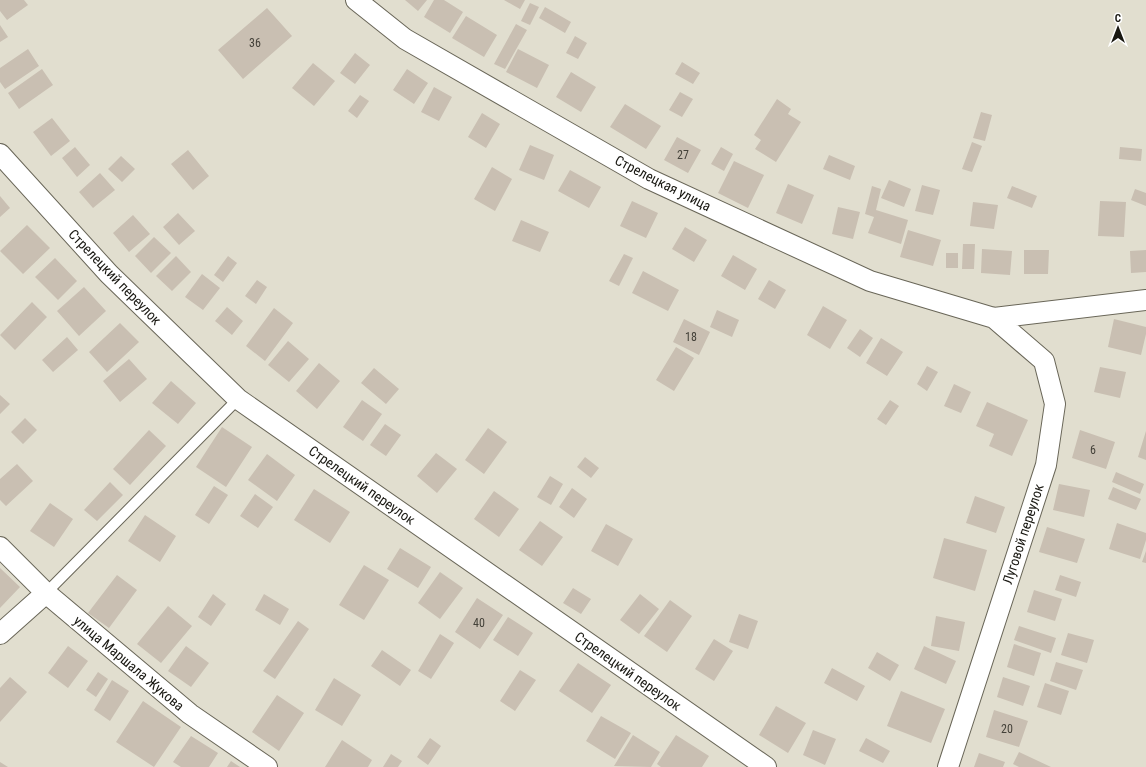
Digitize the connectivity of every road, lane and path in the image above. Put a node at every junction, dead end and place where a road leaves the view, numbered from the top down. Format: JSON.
{"nodes":[{"id":1,"x":356,"y":0,"type":"edge"},
{"id":2,"x":0,"y":154,"type":"edge"},
{"id":3,"x":1146,"y":300,"type":"edge"},
{"id":4,"x":994,"y":318,"type":"junction"},
{"id":5,"x":238,"y":399,"type":"junction"},
{"id":6,"x":0,"y":547,"type":"edge"},
{"id":7,"x":46,"y":592,"type":"junction"},
{"id":8,"x":0,"y":634,"type":"edge"},
{"id":9,"x":267,"y":767,"type":"edge"},
{"id":10,"x":766,"y":767,"type":"edge"},
{"id":11,"x":948,"y":767,"type":"edge"}],
"edges":[{"from":1,"to":4,"type":"street","name":"Стрелецкая улица"},
{"from":2,"to":5,"type":"street","name":"Стрелецкий переулок"},
{"from":3,"to":4,"type":"street"},
{"from":4,"to":11,"type":"street","name":"Луговой переулок"},
{"from":5,"to":7,"type":"lane"},
{"from":5,"to":10,"type":"street","name":"Стрелецкий переулок"},
{"from":6,"to":7,"type":"street","name":"улица Маршала Жукова"},
{"from":7,"to":8,"type":"street"},
{"from":7,"to":9,"type":"street","name":"улица Маршала Жукова"}]}
